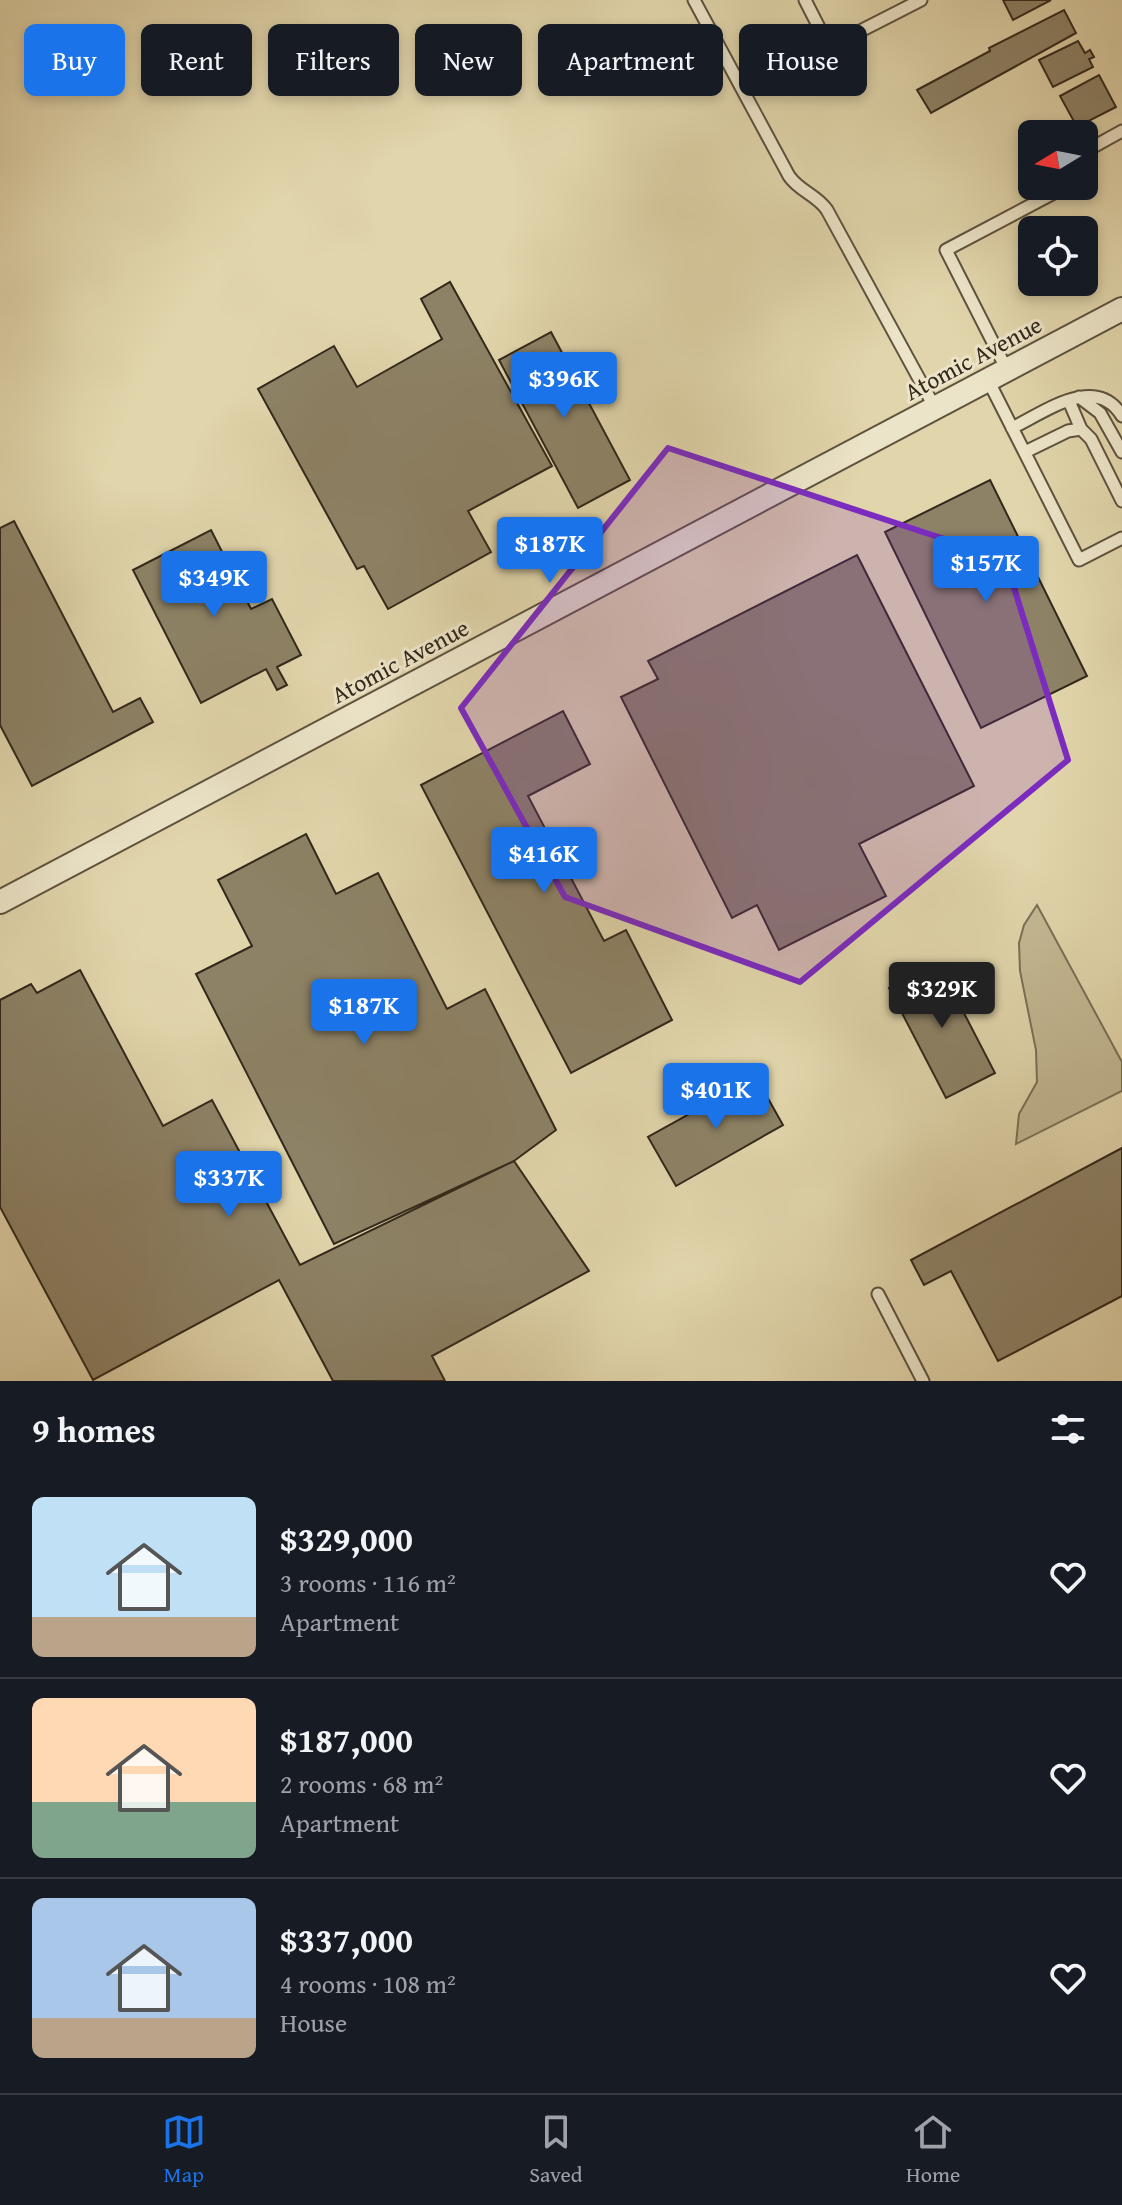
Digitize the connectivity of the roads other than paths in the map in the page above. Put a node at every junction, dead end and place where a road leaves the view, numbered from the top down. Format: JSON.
{"nodes":[{"id":1,"x":694,"y":0,"type":"edge"},
{"id":2,"x":805,"y":0,"type":"edge"},
{"id":3,"x":921,"y":0,"type":"edge"},
{"id":4,"x":1122,"y":131,"type":"edge"},
{"id":5,"x":1098,"y":144,"type":"edge"},
{"id":6,"x":1041,"y":200,"type":"edge"},
{"id":7,"x":1122,"y":309,"type":"edge"},
{"id":8,"x":998,"y":375,"type":"junction"},
{"id":9,"x":1074,"y":399,"type":"junction"},
{"id":10,"x":935,"y":408,"type":"junction"},
{"id":11,"x":1122,"y":416,"type":"edge"},
{"id":12,"x":1012,"y":428,"type":"junction"},
{"id":13,"x":1081,"y":429,"type":"junction"},
{"id":14,"x":1025,"y":452,"type":"junction"},
{"id":15,"x":1122,"y":452,"type":"edge"},
{"id":16,"x":1122,"y":501,"type":"edge"},
{"id":17,"x":1122,"y":538,"type":"edge"},
{"id":18,"x":0,"y":902,"type":"edge"},
{"id":19,"x":878,"y":1294,"type":"dead end"},
{"id":20,"x":923,"y":1381,"type":"edge"}],
"edges":[{"from":1,"to":10,"type":"lane"},
{"from":2,"to":3,"type":"lane"},
{"from":4,"to":5,"type":"lane"},
{"from":6,"to":8,"type":"lane"},
{"from":7,"to":8,"type":"street","name":"Atomic Avenue"},
{"from":8,"to":10,"type":"street","name":"Atomic Avenue"},
{"from":8,"to":12,"type":"lane"},
{"from":9,"to":11,"type":"lane"},
{"from":9,"to":12,"type":"lane"},
{"from":9,"to":13,"type":"lane"},
{"from":9,"to":15,"type":"lane"},
{"from":10,"to":18,"type":"street","name":"Atomic Avenue"},
{"from":12,"to":14,"type":"lane"},
{"from":13,"to":14,"type":"lane"},
{"from":13,"to":16,"type":"lane"},
{"from":14,"to":17,"type":"lane"},
{"from":19,"to":20,"type":"lane"}]}
